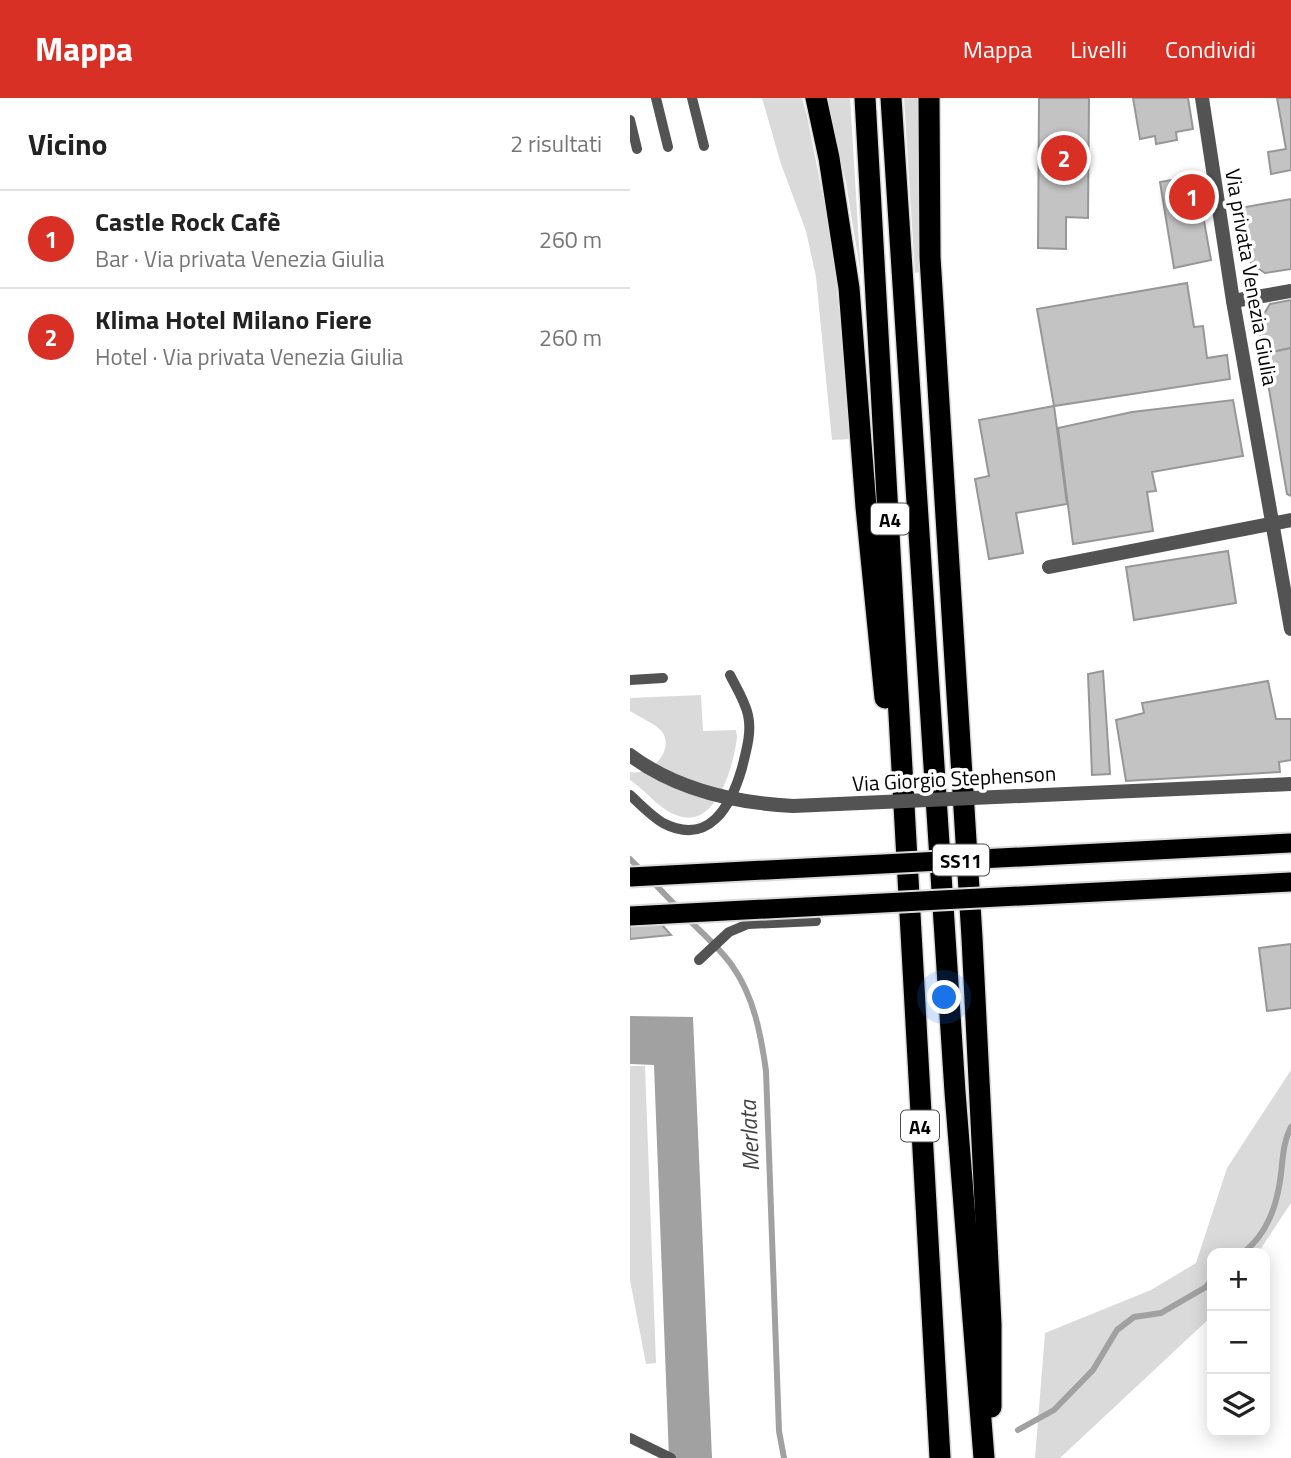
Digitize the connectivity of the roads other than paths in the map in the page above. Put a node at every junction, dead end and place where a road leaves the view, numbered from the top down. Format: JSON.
{"nodes":[{"id":1,"x":656,"y":98,"type":"edge"},
{"id":2,"x":692,"y":98,"type":"edge"},
{"id":3,"x":816,"y":98,"type":"edge"},
{"id":4,"x":865,"y":98,"type":"edge"},
{"id":5,"x":891,"y":98,"type":"edge"},
{"id":6,"x":929,"y":98,"type":"edge"},
{"id":7,"x":1202,"y":98,"type":"edge"},
{"id":8,"x":630,"y":120,"type":"edge"},
{"id":9,"x":704,"y":146,"type":"dead end"},
{"id":10,"x":668,"y":148,"type":"dead end"},
{"id":11,"x":637,"y":149,"type":"dead end"},
{"id":12,"x":1291,"y":291,"type":"edge"},
{"id":13,"x":1233,"y":301,"type":"junction"},
{"id":14,"x":1291,"y":520,"type":"edge"},
{"id":15,"x":1274,"y":523,"type":"junction"},
{"id":16,"x":1049,"y":567,"type":"dead end"},
{"id":17,"x":1291,"y":629,"type":"edge"},
{"id":18,"x":730,"y":675,"type":"dead end"},
{"id":19,"x":663,"y":678,"type":"dead end"},
{"id":20,"x":630,"y":680,"type":"edge"},
{"id":21,"x":630,"y":755,"type":"edge"},
{"id":22,"x":1291,"y":784,"type":"edge"},
{"id":23,"x":630,"y":795,"type":"edge"},
{"id":24,"x":1291,"y":843,"type":"edge"},
{"id":25,"x":630,"y":877,"type":"edge"},
{"id":26,"x":1291,"y":882,"type":"edge"},
{"id":27,"x":630,"y":915,"type":"edge"},
{"id":28,"x":816,"y":921,"type":"dead end"},
{"id":29,"x":910,"y":941,"type":"junction"},
{"id":30,"x":699,"y":960,"type":"dead end"},
{"id":31,"x":630,"y":1438,"type":"edge"},
{"id":32,"x":670,"y":1457,"type":"edge"},
{"id":33,"x":940,"y":1458,"type":"edge"},
{"id":34,"x":984,"y":1458,"type":"edge"},
{"id":35,"x":991,"y":1458,"type":"edge"}],
"edges":[{"from":1,"to":10,"type":"lane"},
{"from":2,"to":9,"type":"lane"},
{"from":3,"to":29,"type":"highway"},
{"from":4,"to":29,"type":"highway","number":"A4"},
{"from":5,"to":34,"type":"highway","number":"A4"},
{"from":6,"to":35,"type":"highway"},
{"from":7,"to":13,"type":"street","name":"Via privata Venezia Giulia"},
{"from":8,"to":11,"type":"lane"},
{"from":12,"to":13,"type":"street"},
{"from":13,"to":15,"type":"street","name":"Via privata Venezia Giulia"},
{"from":14,"to":15,"type":"street"},
{"from":15,"to":16,"type":"street"},
{"from":15,"to":17,"type":"street","name":"Via privata Venezia Giulia"},
{"from":18,"to":23,"type":"lane"},
{"from":19,"to":20,"type":"lane"},
{"from":21,"to":22,"type":"street","name":"Via Giorgio Stephenson","bridge":true},
{"from":24,"to":25,"type":"highway","number":"SS11","bridge":true},
{"from":26,"to":27,"type":"highway","number":"SS11","bridge":true},
{"from":28,"to":30,"type":"lane"},
{"from":29,"to":33,"type":"highway","number":"A4"},
{"from":31,"to":32,"type":"lane"}]}
